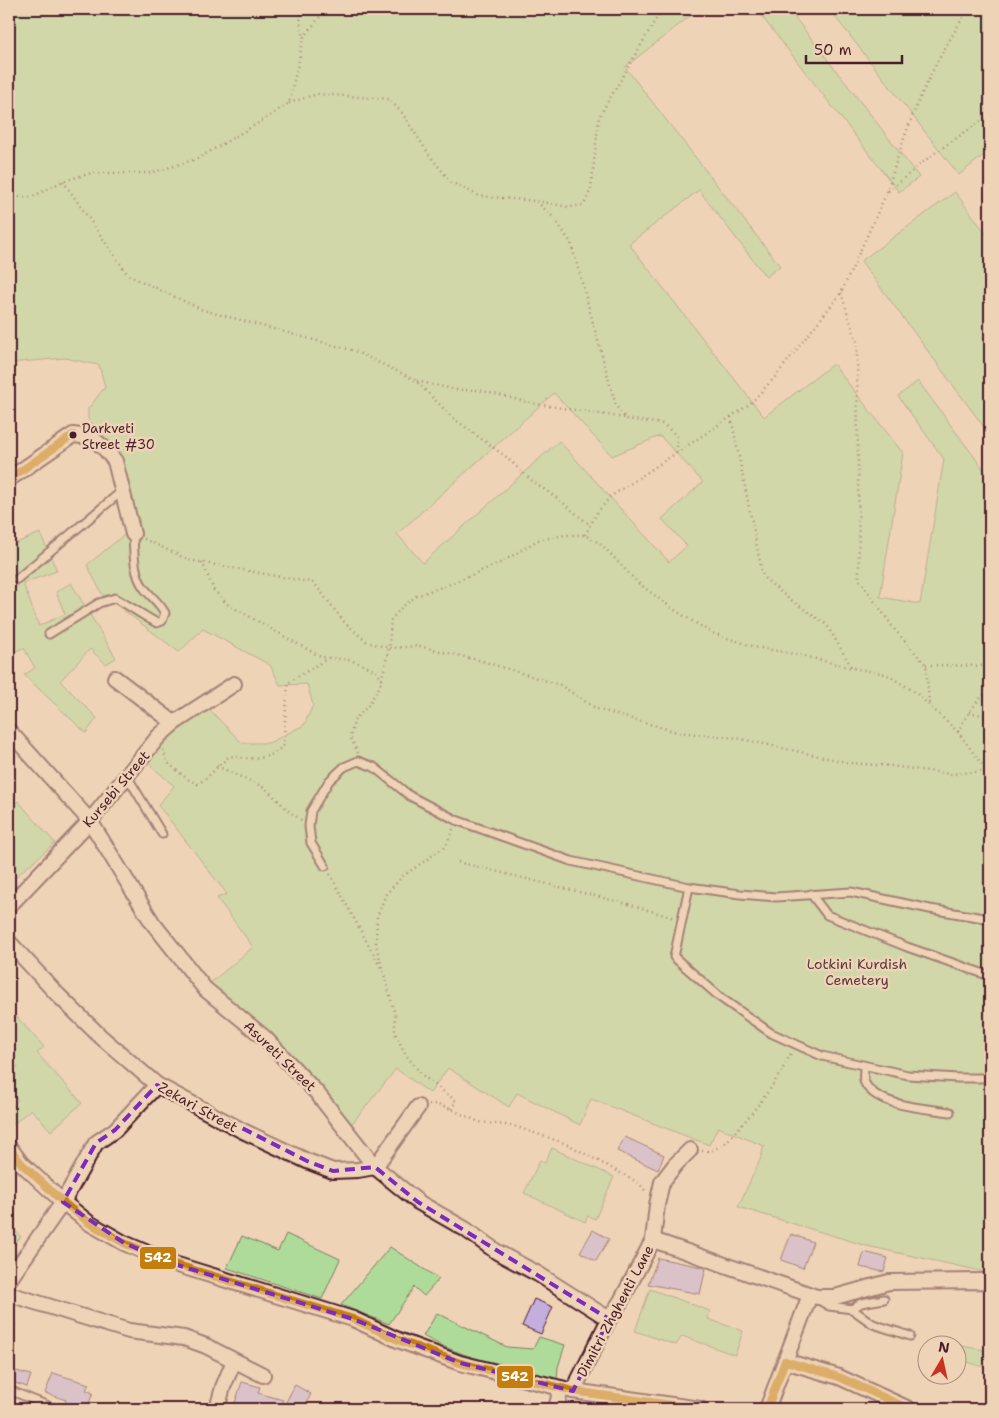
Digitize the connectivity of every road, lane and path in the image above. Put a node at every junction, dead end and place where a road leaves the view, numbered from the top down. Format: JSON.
{"nodes":[{"id":1,"x":302,"y":9,"type":"edge"},
{"id":2,"x":326,"y":9,"type":"edge"},
{"id":3,"x":662,"y":9,"type":"edge"},
{"id":4,"x":968,"y":9,"type":"edge"},
{"id":5,"x":304,"y":37,"type":"junction"},
{"id":6,"x":289,"y":103,"type":"junction"},
{"id":7,"x":990,"y":115,"type":"edge"},
{"id":8,"x":63,"y":181,"type":"junction"},
{"id":9,"x":887,"y":192,"type":"junction"},
{"id":10,"x":9,"y":197,"type":"edge"},
{"id":11,"x":536,"y":201,"type":"junction"},
{"id":12,"x":842,"y":293,"type":"junction"},
{"id":13,"x":415,"y":380,"type":"junction"},
{"id":14,"x":731,"y":417,"type":"junction"},
{"id":15,"x":626,"y":419,"type":"junction"},
{"id":16,"x":677,"y":452,"type":"junction"},
{"id":17,"x":9,"y":479,"type":"edge"},
{"id":18,"x":123,"y":490,"type":"junction"},
{"id":19,"x":590,"y":525,"type":"junction"},
{"id":20,"x":133,"y":534,"type":"junction"},
{"id":21,"x":585,"y":535,"type":"junction"},
{"id":22,"x":202,"y":562,"type":"junction"},
{"id":23,"x":17,"y":579,"type":"dead end"},
{"id":24,"x":49,"y":634,"type":"dead end"},
{"id":25,"x":389,"y":648,"type":"junction"},
{"id":26,"x":328,"y":658,"type":"junction"},
{"id":27,"x":926,"y":665,"type":"junction"},
{"id":28,"x":990,"y":666,"type":"edge"},
{"id":29,"x":852,"y":668,"type":"junction"},
{"id":30,"x":115,"y":678,"type":"dead end"},
{"id":31,"x":382,"y":680,"type":"junction"},
{"id":32,"x":234,"y":684,"type":"dead end"},
{"id":33,"x":990,"y":688,"type":"edge"},
{"id":34,"x":929,"y":704,"type":"junction"},
{"id":35,"x":969,"y":712,"type":"junction"},
{"id":36,"x":990,"y":717,"type":"edge"},
{"id":37,"x":174,"y":723,"type":"junction"},
{"id":38,"x":9,"y":731,"type":"edge"},
{"id":39,"x":958,"y":732,"type":"junction"},
{"id":40,"x":159,"y":736,"type":"junction"},
{"id":41,"x":366,"y":764,"type":"junction"},
{"id":42,"x":218,"y":766,"type":"junction"},
{"id":43,"x":988,"y":772,"type":"edge"},
{"id":44,"x":127,"y":776,"type":"junction"},
{"id":45,"x":456,"y":820,"type":"junction"},
{"id":46,"x":90,"y":821,"type":"junction"},
{"id":47,"x":309,"y":826,"type":"junction"},
{"id":48,"x":162,"y":834,"type":"dead end"},
{"id":49,"x":458,"y":862,"type":"dead end"},
{"id":50,"x":325,"y":866,"type":"joint"},
{"id":51,"x":689,"y":887,"type":"junction"},
{"id":52,"x":811,"y":894,"type":"junction"},
{"id":53,"x":9,"y":906,"type":"edge"},
{"id":54,"x":990,"y":919,"type":"edge"},
{"id":55,"x":682,"y":920,"type":"junction"},
{"id":56,"x":9,"y":942,"type":"edge"},
{"id":57,"x":386,"y":976,"type":"junction"},
{"id":58,"x":990,"y":976,"type":"edge"},
{"id":59,"x":795,"y":1045,"type":"junction"},
{"id":60,"x":864,"y":1066,"type":"junction"},
{"id":61,"x":990,"y":1078,"type":"edge"},
{"id":62,"x":157,"y":1085,"type":"junction"},
{"id":63,"x":418,"y":1108,"type":"joint"},
{"id":64,"x":451,"y":1109,"type":"junction"},
{"id":65,"x":950,"y":1112,"type":"dead end"},
{"id":66,"x":9,"y":1147,"type":"edge"},
{"id":67,"x":690,"y":1150,"type":"joint"},
{"id":68,"x":375,"y":1167,"type":"junction"},
{"id":69,"x":62,"y":1202,"type":"junction"},
{"id":70,"x":657,"y":1206,"type":"junction"},
{"id":71,"x":653,"y":1240,"type":"junction"},
{"id":72,"x":9,"y":1280,"type":"edge"},
{"id":73,"x":990,"y":1282,"type":"edge"},
{"id":74,"x":9,"y":1294,"type":"edge"},
{"id":75,"x":814,"y":1296,"type":"junction"},
{"id":76,"x":884,"y":1299,"type":"dead end"},
{"id":77,"x":852,"y":1309,"type":"junction"},
{"id":78,"x":609,"y":1319,"type":"junction"},
{"id":79,"x":910,"y":1336,"type":"dead end"},
{"id":80,"x":234,"y":1360,"type":"junction"},
{"id":81,"x":785,"y":1361,"type":"junction"},
{"id":82,"x":263,"y":1375,"type":"dead end"},
{"id":83,"x":9,"y":1390,"type":"edge"},
{"id":84,"x":567,"y":1390,"type":"junction"},
{"id":85,"x":56,"y":1409,"type":"edge"},
{"id":86,"x":217,"y":1409,"type":"edge"},
{"id":87,"x":556,"y":1409,"type":"edge"},
{"id":88,"x":700,"y":1409,"type":"edge"},
{"id":89,"x":767,"y":1409,"type":"edge"},
{"id":90,"x":908,"y":1409,"type":"edge"}],
"edges":[{"from":1,"to":5,"type":"path"},
{"from":2,"to":5,"type":"path"},
{"from":3,"to":11,"type":"path"},
{"from":4,"to":9,"type":"path"},
{"from":5,"to":6,"type":"path"},
{"from":6,"to":8,"type":"path"},
{"from":6,"to":11,"type":"path"},
{"from":7,"to":9,"type":"path"},
{"from":8,"to":10,"type":"path"},
{"from":8,"to":13,"type":"path"},
{"from":9,"to":12,"type":"path"},
{"from":11,"to":15,"type":"path"},
{"from":12,"to":14,"type":"path"},
{"from":12,"to":27,"type":"path"},
{"from":13,"to":15,"type":"path"},
{"from":13,"to":19,"type":"path"},
{"from":14,"to":16,"type":"path"},
{"from":14,"to":29,"type":"path"},
{"from":15,"to":16,"type":"path"},
{"from":16,"to":19,"type":"path"},
{"from":17,"to":18,"type":"street"},
{"from":18,"to":20,"type":"street"},
{"from":18,"to":23,"type":"lane"},
{"from":19,"to":21,"type":"path"},
{"from":20,"to":22,"type":"path"},
{"from":20,"to":24,"type":"lane"},
{"from":21,"to":25,"type":"path"},
{"from":21,"to":29,"type":"path"},
{"from":22,"to":25,"type":"path"},
{"from":22,"to":26,"type":"path"},
{"from":25,"to":31,"type":"path"},
{"from":25,"to":43,"type":"path"},
{"from":26,"to":31,"type":"path"},
{"from":26,"to":42,"type":"path"},
{"from":27,"to":28,"type":"path"},
{"from":27,"to":34,"type":"path"},
{"from":29,"to":34,"type":"path"},
{"from":30,"to":37,"type":"street"},
{"from":31,"to":41,"type":"path"},
{"from":32,"to":37,"type":"street","name":"Kursebi Street"},
{"from":33,"to":35,"type":"path"},
{"from":34,"to":39,"type":"path"},
{"from":35,"to":36,"type":"path"},
{"from":35,"to":39,"type":"path"},
{"from":37,"to":40,"type":"street","name":"Kursebi Street"},
{"from":38,"to":46,"type":"street","name":"Asureti Street"},
{"from":39,"to":43,"type":"path"},
{"from":40,"to":42,"type":"path"},
{"from":40,"to":44,"type":"street","name":"Kursebi Street"},
{"from":41,"to":45,"type":"lane"},
{"from":41,"to":47,"type":"lane"},
{"from":42,"to":47,"type":"path"},
{"from":44,"to":46,"type":"street","name":"Kursebi Street"},
{"from":44,"to":48,"type":"lane"},
{"from":45,"to":51,"type":"lane"},
{"from":45,"to":57,"type":"path"},
{"from":46,"to":53,"type":"street","name":"Kursebi Street"},
{"from":46,"to":68,"type":"street","name":"Asureti Street"},
{"from":47,"to":50,"type":"lane"},
{"from":49,"to":55,"type":"path"},
{"from":50,"to":57,"type":"path"},
{"from":51,"to":52,"type":"lane"},
{"from":51,"to":55,"type":"lane"},
{"from":52,"to":54,"type":"lane"},
{"from":52,"to":58,"type":"lane"},
{"from":55,"to":59,"type":"lane"},
{"from":56,"to":62,"type":"street","name":"Zekari Street"},
{"from":57,"to":64,"type":"path"},
{"from":59,"to":60,"type":"lane"},
{"from":59,"to":67,"type":"path"},
{"from":60,"to":61,"type":"lane"},
{"from":60,"to":65,"type":"lane"},
{"from":62,"to":68,"type":"street","name":"Zekari Street"},
{"from":62,"to":69,"type":"street"},
{"from":63,"to":64,"type":"path"},
{"from":63,"to":68,"type":"street"},
{"from":64,"to":70,"type":"path"},
{"from":66,"to":69,"type":"street"},
{"from":67,"to":70,"type":"street","name":"Dimitri Zhghenti Lane"},
{"from":68,"to":78,"type":"street","name":"Asureti Street"},
{"from":69,"to":72,"type":"street"},
{"from":69,"to":84,"type":"street"},
{"from":70,"to":71,"type":"street","name":"Dimitri Zhghenti Lane"},
{"from":71,"to":75,"type":"street"},
{"from":71,"to":78,"type":"street","name":"Dimitri Zhghenti Lane"},
{"from":73,"to":75,"type":"street"},
{"from":74,"to":80,"type":"street"},
{"from":75,"to":77,"type":"lane"},
{"from":75,"to":81,"type":"street"},
{"from":76,"to":77,"type":"lane"},
{"from":77,"to":79,"type":"lane"},
{"from":78,"to":84,"type":"street","name":"Dimitri Zhghenti Lane"},
{"from":80,"to":82,"type":"street"},
{"from":80,"to":86,"type":"street"},
{"from":81,"to":89,"type":"street"},
{"from":81,"to":90,"type":"street"},
{"from":83,"to":85,"type":"lane"},
{"from":84,"to":87,"type":"street","name":"Dimitri Zhghenti Lane"},
{"from":84,"to":88,"type":"street"}]}
